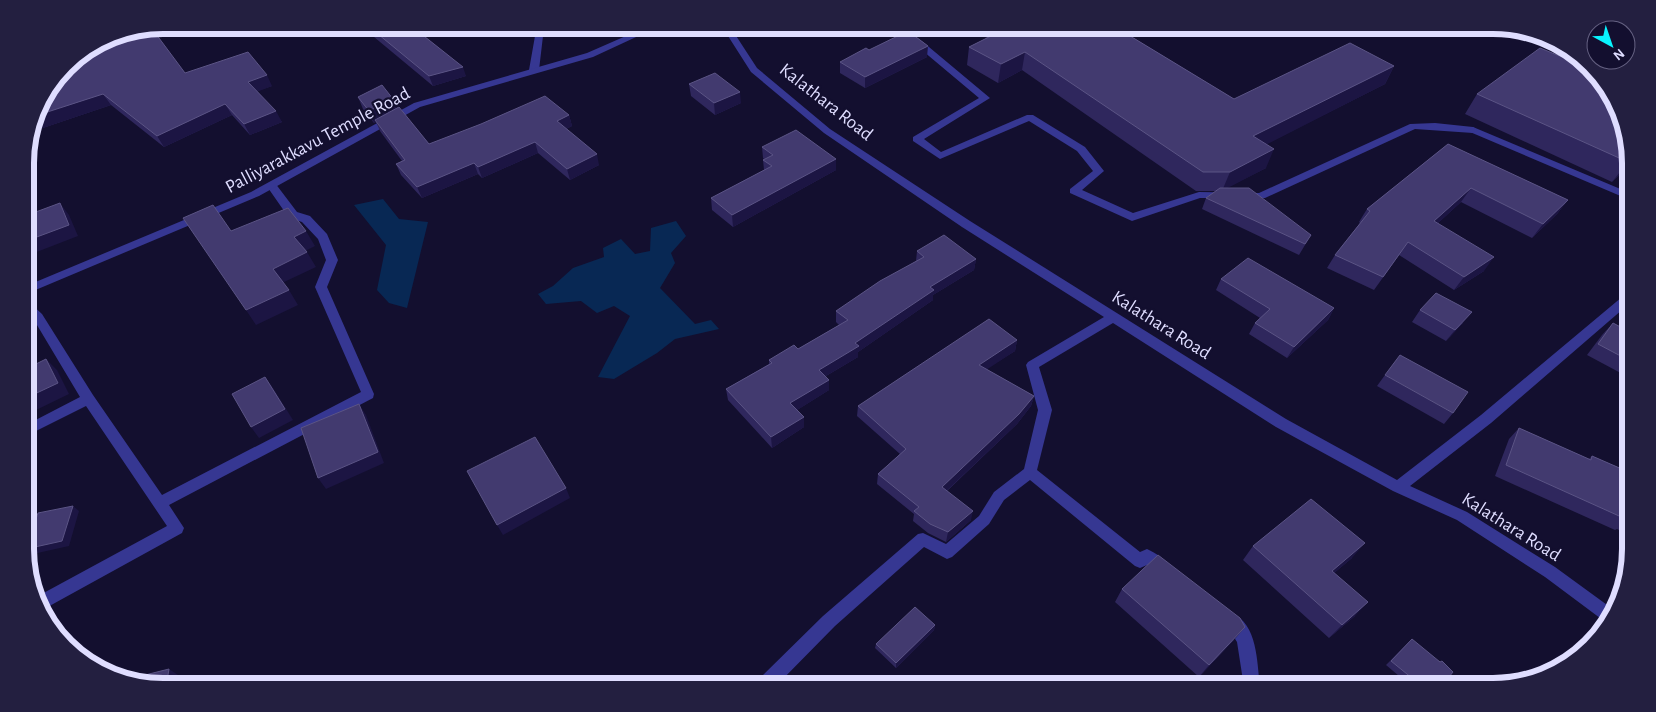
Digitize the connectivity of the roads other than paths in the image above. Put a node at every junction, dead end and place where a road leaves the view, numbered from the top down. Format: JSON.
{"nodes":[{"id":1,"x":537,"y":34,"type":"edge"},
{"id":2,"x":638,"y":34,"type":"edge"},
{"id":3,"x":730,"y":34,"type":"edge"},
{"id":4,"x":903,"y":34,"type":"edge"},
{"id":5,"x":534,"y":70,"type":"junction"},
{"id":6,"x":271,"y":185,"type":"junction"},
{"id":7,"x":1622,"y":194,"type":"edge"},
{"id":8,"x":34,"y":287,"type":"edge"},
{"id":9,"x":1622,"y":305,"type":"edge"},
{"id":10,"x":34,"y":313,"type":"edge"},
{"id":11,"x":1114,"y":317,"type":"junction"},
{"id":12,"x":88,"y":400,"type":"junction"},
{"id":13,"x":34,"y":428,"type":"edge"},
{"id":14,"x":1030,"y":472,"type":"junction"},
{"id":15,"x":1398,"y":486,"type":"junction"},
{"id":16,"x":160,"y":503,"type":"junction"},
{"id":17,"x":1177,"y":579,"type":"edge"},
{"id":18,"x":45,"y":601,"type":"edge"},
{"id":19,"x":1606,"y":613,"type":"edge"},
{"id":20,"x":1222,"y":614,"type":"edge"},
{"id":21,"x":772,"y":678,"type":"edge"},
{"id":22,"x":1251,"y":678,"type":"edge"}],
"edges":[{"from":1,"to":5,"type":"street"},
{"from":2,"to":5,"type":"street","name":"Palliyarakkavu Temple Road"},
{"from":3,"to":11,"type":"street","name":"Kalathara Road"},
{"from":4,"to":7,"type":"street"},
{"from":5,"to":6,"type":"street","name":"Palliyarakkavu Temple Road"},
{"from":6,"to":8,"type":"street","name":"Palliyarakkavu Temple Road"},
{"from":6,"to":16,"type":"street"},
{"from":9,"to":15,"type":"street"},
{"from":10,"to":12,"type":"street"},
{"from":11,"to":14,"type":"street"},
{"from":11,"to":15,"type":"street","name":"Kalathara Road"},
{"from":12,"to":13,"type":"street"},
{"from":12,"to":16,"type":"street"},
{"from":14,"to":17,"type":"street"},
{"from":14,"to":21,"type":"street"},
{"from":15,"to":19,"type":"street","name":"Kalathara Road"},
{"from":16,"to":18,"type":"street"},
{"from":20,"to":22,"type":"street"}]}
